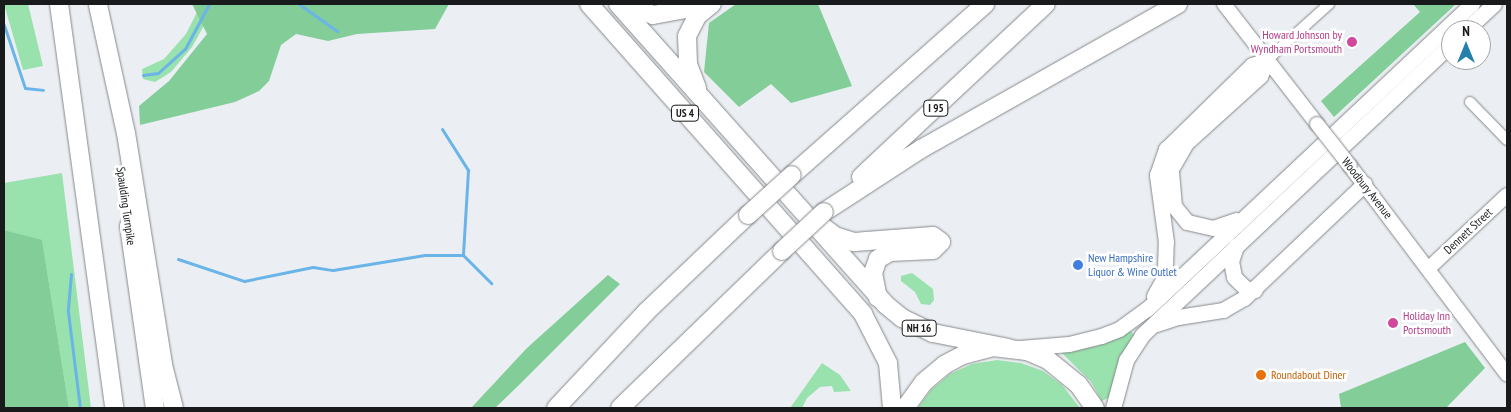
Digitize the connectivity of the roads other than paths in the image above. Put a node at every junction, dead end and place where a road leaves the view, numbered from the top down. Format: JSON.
{"nodes":[{"id":1,"x":58,"y":4,"type":"edge"},
{"id":2,"x":589,"y":4,"type":"edge"},
{"id":3,"x":618,"y":4,"type":"edge"},
{"id":4,"x":626,"y":4,"type":"edge"},
{"id":5,"x":712,"y":4,"type":"edge"},
{"id":6,"x":985,"y":4,"type":"edge"},
{"id":7,"x":1046,"y":4,"type":"edge"},
{"id":8,"x":1178,"y":4,"type":"edge"},
{"id":9,"x":1224,"y":4,"type":"edge"},
{"id":10,"x":1329,"y":4,"type":"edge"},
{"id":11,"x":1472,"y":4,"type":"edge"},
{"id":12,"x":1494,"y":4,"type":"edge"},
{"id":13,"x":98,"y":5,"type":"edge"},
{"id":14,"x":1477,"y":20,"type":"edge"},
{"id":15,"x":1441,"y":53,"type":"edge"},
{"id":16,"x":1267,"y":60,"type":"junction"},
{"id":17,"x":704,"y":101,"type":"junction"},
{"id":18,"x":1470,"y":102,"type":"dead end"},
{"id":19,"x":1507,"y":140,"type":"edge"},
{"id":20,"x":1364,"y":184,"type":"junction"},
{"id":21,"x":1507,"y":195,"type":"edge"},
{"id":22,"x":797,"y":208,"type":"junction"},
{"id":23,"x":1254,"y":208,"type":"junction"},
{"id":24,"x":824,"y":212,"type":"junction"},
{"id":25,"x":1236,"y":246,"type":"junction"},
{"id":26,"x":1429,"y":268,"type":"junction"},
{"id":27,"x":1254,"y":290,"type":"junction"},
{"id":28,"x":878,"y":298,"type":"junction"},
{"id":29,"x":1147,"y":309,"type":"junction"},
{"id":30,"x":1150,"y":327,"type":"junction"},
{"id":31,"x":1009,"y":348,"type":"junction"},
{"id":32,"x":1507,"y":374,"type":"edge"},
{"id":33,"x":642,"y":387,"type":"junction"},
{"id":34,"x":114,"y":408,"type":"edge"},
{"id":35,"x":154,"y":408,"type":"edge"},
{"id":36,"x":174,"y":408,"type":"edge"},
{"id":37,"x":556,"y":408,"type":"edge"},
{"id":38,"x":620,"y":408,"type":"edge"},
{"id":39,"x":629,"y":408,"type":"edge"},
{"id":40,"x":892,"y":408,"type":"edge"},
{"id":41,"x":905,"y":408,"type":"edge"},
{"id":42,"x":1095,"y":408,"type":"edge"},
{"id":43,"x":1113,"y":408,"type":"edge"}],
"edges":[{"from":1,"to":34,"type":"highway"},
{"from":2,"to":40,"type":"highway","number":"US 4"},
{"from":3,"to":17,"type":"highway","number":"NH 16"},
{"from":4,"to":5,"type":"highway"},
{"from":5,"to":17,"type":"highway"},
{"from":6,"to":37,"type":"highway","bridge":true},
{"from":7,"to":24,"type":"highway","number":"I 95"},
{"from":8,"to":24,"type":"highway"},
{"from":9,"to":16,"type":"street","name":"Woodbury Avenue"},
{"from":10,"to":16,"type":"street"},
{"from":11,"to":23,"type":"main road"},
{"from":12,"to":14,"type":"main road"},
{"from":13,"to":35,"type":"highway","name":"Spaulding Turnpike"},
{"from":13,"to":36,"type":"highway"},
{"from":15,"to":25,"type":"main road"},
{"from":16,"to":20,"type":"street","name":"Woodbury Avenue","bridge":true},
{"from":16,"to":23,"type":"main road"},
{"from":16,"to":29,"type":"main road"},
{"from":17,"to":22,"type":"highway","number":"NH 16"},
{"from":18,"to":19,"type":"street"},
{"from":20,"to":26,"type":"street","name":"Woodbury Avenue"},
{"from":20,"to":27,"type":"main road"},
{"from":21,"to":26,"type":"street","name":"Dennett Street"},
{"from":22,"to":28,"type":"highway","number":"NH 16"},
{"from":22,"to":28,"type":"highway"},
{"from":23,"to":29,"type":"main road"},
{"from":24,"to":33,"type":"highway","number":"I 95","bridge":true},
{"from":25,"to":27,"type":"main road"},
{"from":25,"to":30,"type":"main road"},
{"from":26,"to":32,"type":"street","name":"Woodbury Avenue"},
{"from":27,"to":30,"type":"main road"},
{"from":28,"to":31,"type":"highway","number":"NH 16"},
{"from":29,"to":31,"type":"main road"},
{"from":30,"to":43,"type":"main road"},
{"from":31,"to":41,"type":"highway"},
{"from":31,"to":42,"type":"highway"},
{"from":33,"to":38,"type":"highway","number":"I 95"},
{"from":33,"to":39,"type":"highway"}]}
